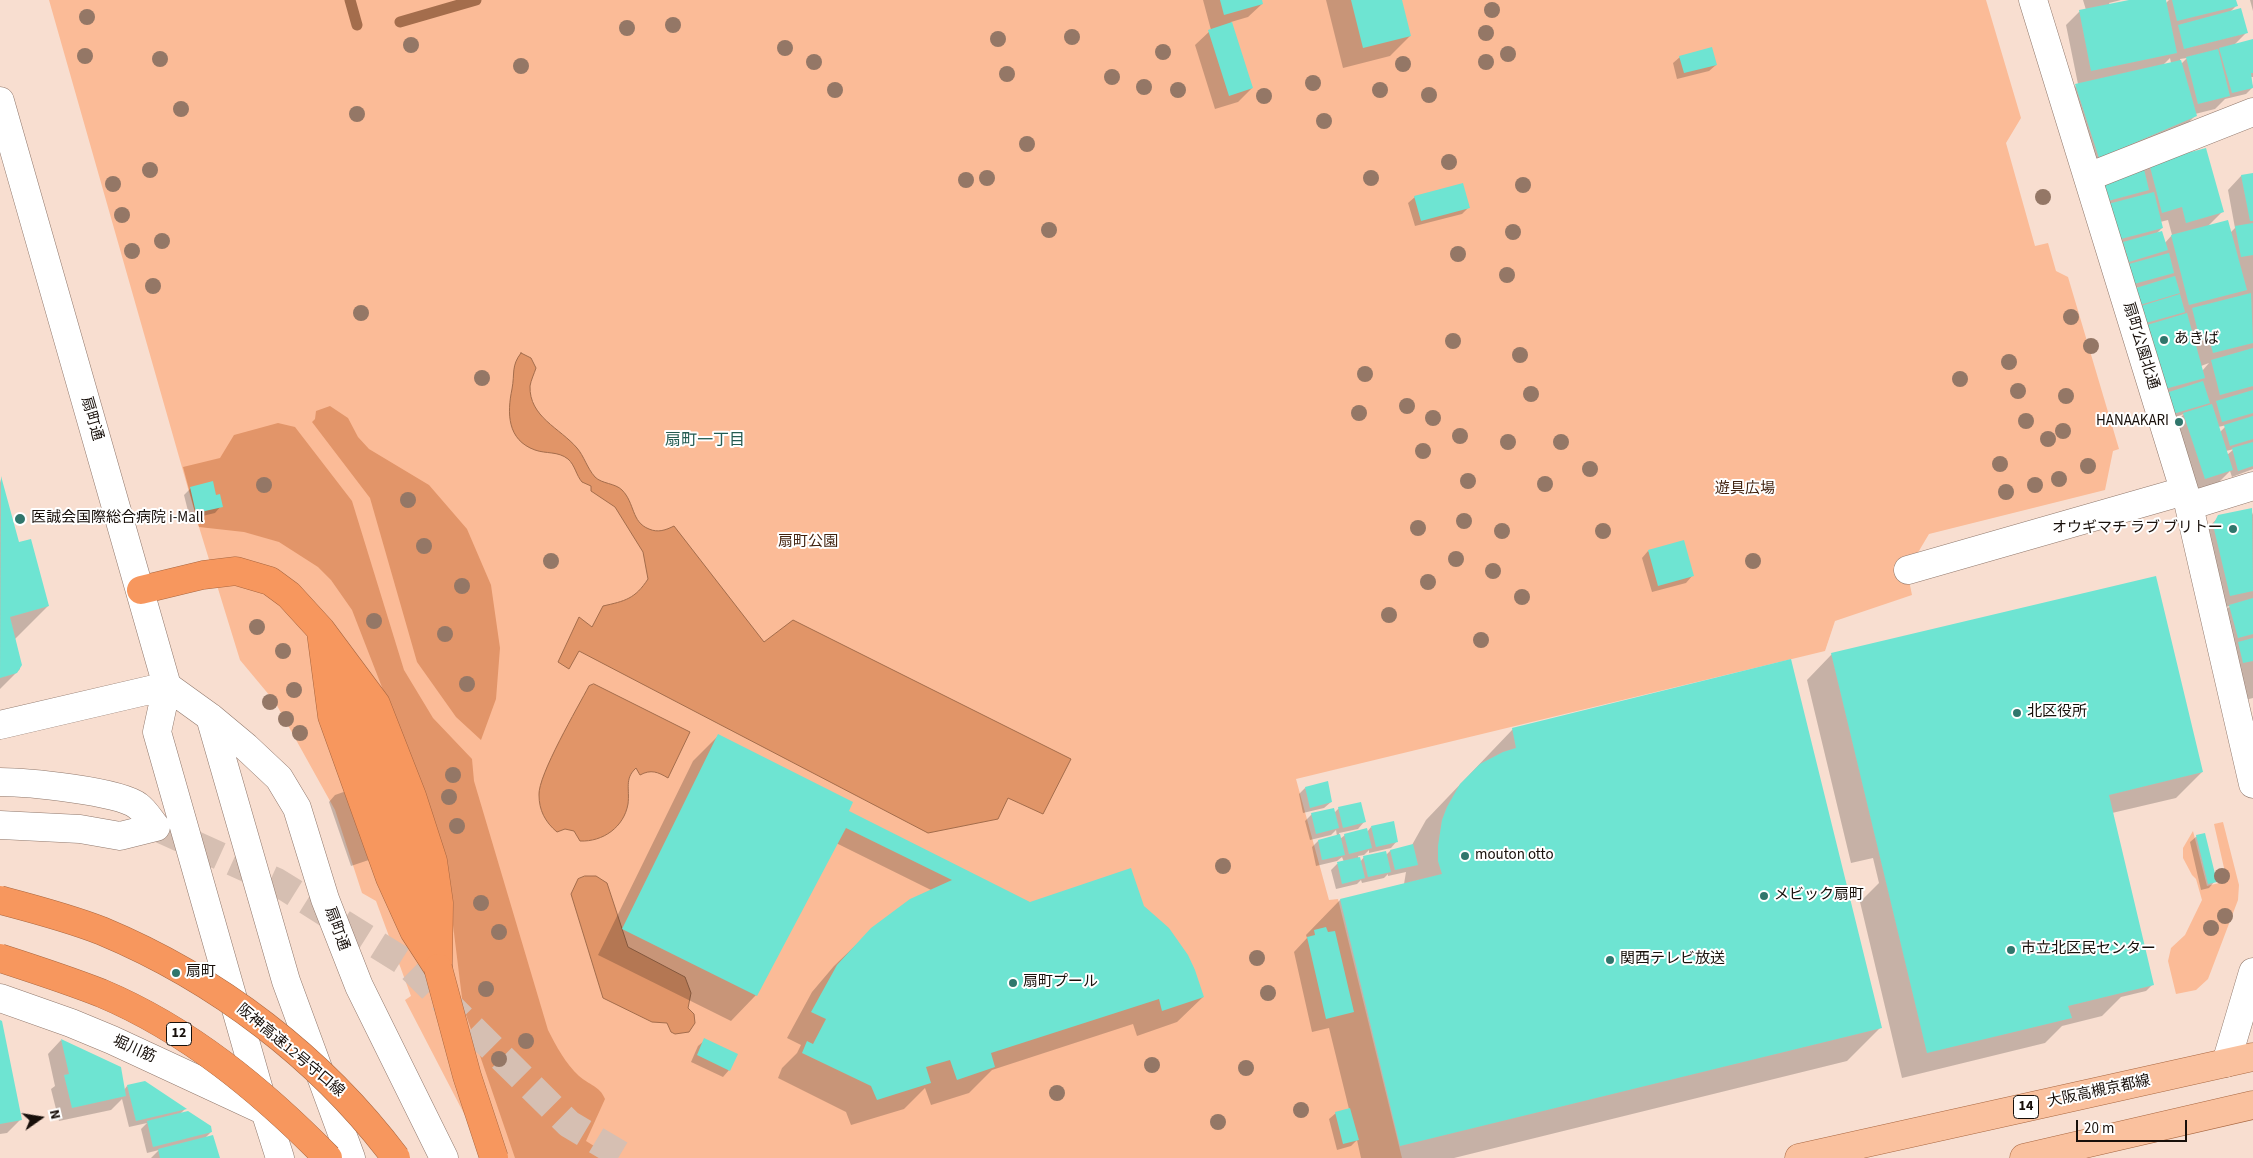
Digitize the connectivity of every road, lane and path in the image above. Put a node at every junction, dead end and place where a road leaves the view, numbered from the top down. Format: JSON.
{"nodes":[{"id":1,"x":2032,"y":0,"type":"edge"},
{"id":2,"x":0,"y":101,"type":"edge"},
{"id":3,"x":2253,"y":112,"type":"edge"},
{"id":4,"x":2088,"y":177,"type":"junction"},
{"id":5,"x":2253,"y":486,"type":"edge"},
{"id":6,"x":2187,"y":499,"type":"junction"},
{"id":7,"x":1908,"y":570,"type":"dead end"},
{"id":8,"x":141,"y":590,"type":"junction"},
{"id":9,"x":167,"y":686,"type":"junction"},
{"id":10,"x":210,"y":717,"type":"junction"},
{"id":11,"x":0,"y":725,"type":"edge"},
{"id":12,"x":0,"y":782,"type":"edge"},
{"id":13,"x":2253,"y":784,"type":"edge"},
{"id":14,"x":0,"y":825,"type":"edge"},
{"id":15,"x":0,"y":900,"type":"edge"},
{"id":16,"x":0,"y":958,"type":"edge"},
{"id":17,"x":2253,"y":972,"type":"edge"},
{"id":18,"x":0,"y":998,"type":"edge"},
{"id":19,"x":2253,"y":1057,"type":"edge"},
{"id":20,"x":2226,"y":1063,"type":"junction"},
{"id":21,"x":316,"y":1069,"type":"junction"},
{"id":22,"x":2253,"y":1105,"type":"edge"},
{"id":23,"x":265,"y":1111,"type":"junction"},
{"id":24,"x":2063,"y":1154,"type":"edge"},
{"id":25,"x":280,"y":1158,"type":"edge"},
{"id":26,"x":328,"y":1158,"type":"edge"},
{"id":27,"x":351,"y":1158,"type":"edge"},
{"id":28,"x":396,"y":1158,"type":"edge"},
{"id":29,"x":411,"y":1158,"type":"edge"},
{"id":30,"x":444,"y":1158,"type":"edge"},
{"id":31,"x":494,"y":1158,"type":"edge"},
{"id":32,"x":1799,"y":1158,"type":"edge"},
{"id":33,"x":2024,"y":1158,"type":"edge"}],
"edges":[{"from":1,"to":4,"type":"street","name":"扇町公園北通"},
{"from":2,"to":8,"type":"street","name":"扇町通"},
{"from":3,"to":4,"type":"street"},
{"from":4,"to":6,"type":"street","name":"扇町公園北通"},
{"from":5,"to":6,"type":"street"},
{"from":6,"to":7,"type":"street"},
{"from":6,"to":13,"type":"street","name":"扇町公園北通"},
{"from":8,"to":9,"type":"street","name":"扇町通"},
{"from":8,"to":31,"type":"highway","bridge":true},
{"from":9,"to":10,"type":"street","name":"扇町通"},
{"from":9,"to":11,"type":"street"},
{"from":9,"to":23,"type":"street"},
{"from":10,"to":21,"type":"street"},
{"from":10,"to":30,"type":"street","name":"扇町通"},
{"from":12,"to":14,"type":"street"},
{"from":15,"to":28,"type":"highway","name":"阪神高速12号守口線","bridge":true},
{"from":16,"to":26,"type":"highway","number":"12","bridge":true},
{"from":17,"to":20,"type":"street"},
{"from":18,"to":23,"type":"street","name":"堀川筋"},
{"from":19,"to":20,"type":"main road","name":"大阪高槻京都線","number":"14"},
{"from":20,"to":32,"type":"main road","name":"大阪高槻京都線","number":"14"},
{"from":21,"to":27,"type":"street"},
{"from":21,"to":29,"type":"street"},
{"from":22,"to":24,"type":"main road"},
{"from":23,"to":25,"type":"street"},
{"from":24,"to":33,"type":"main road"}]}
